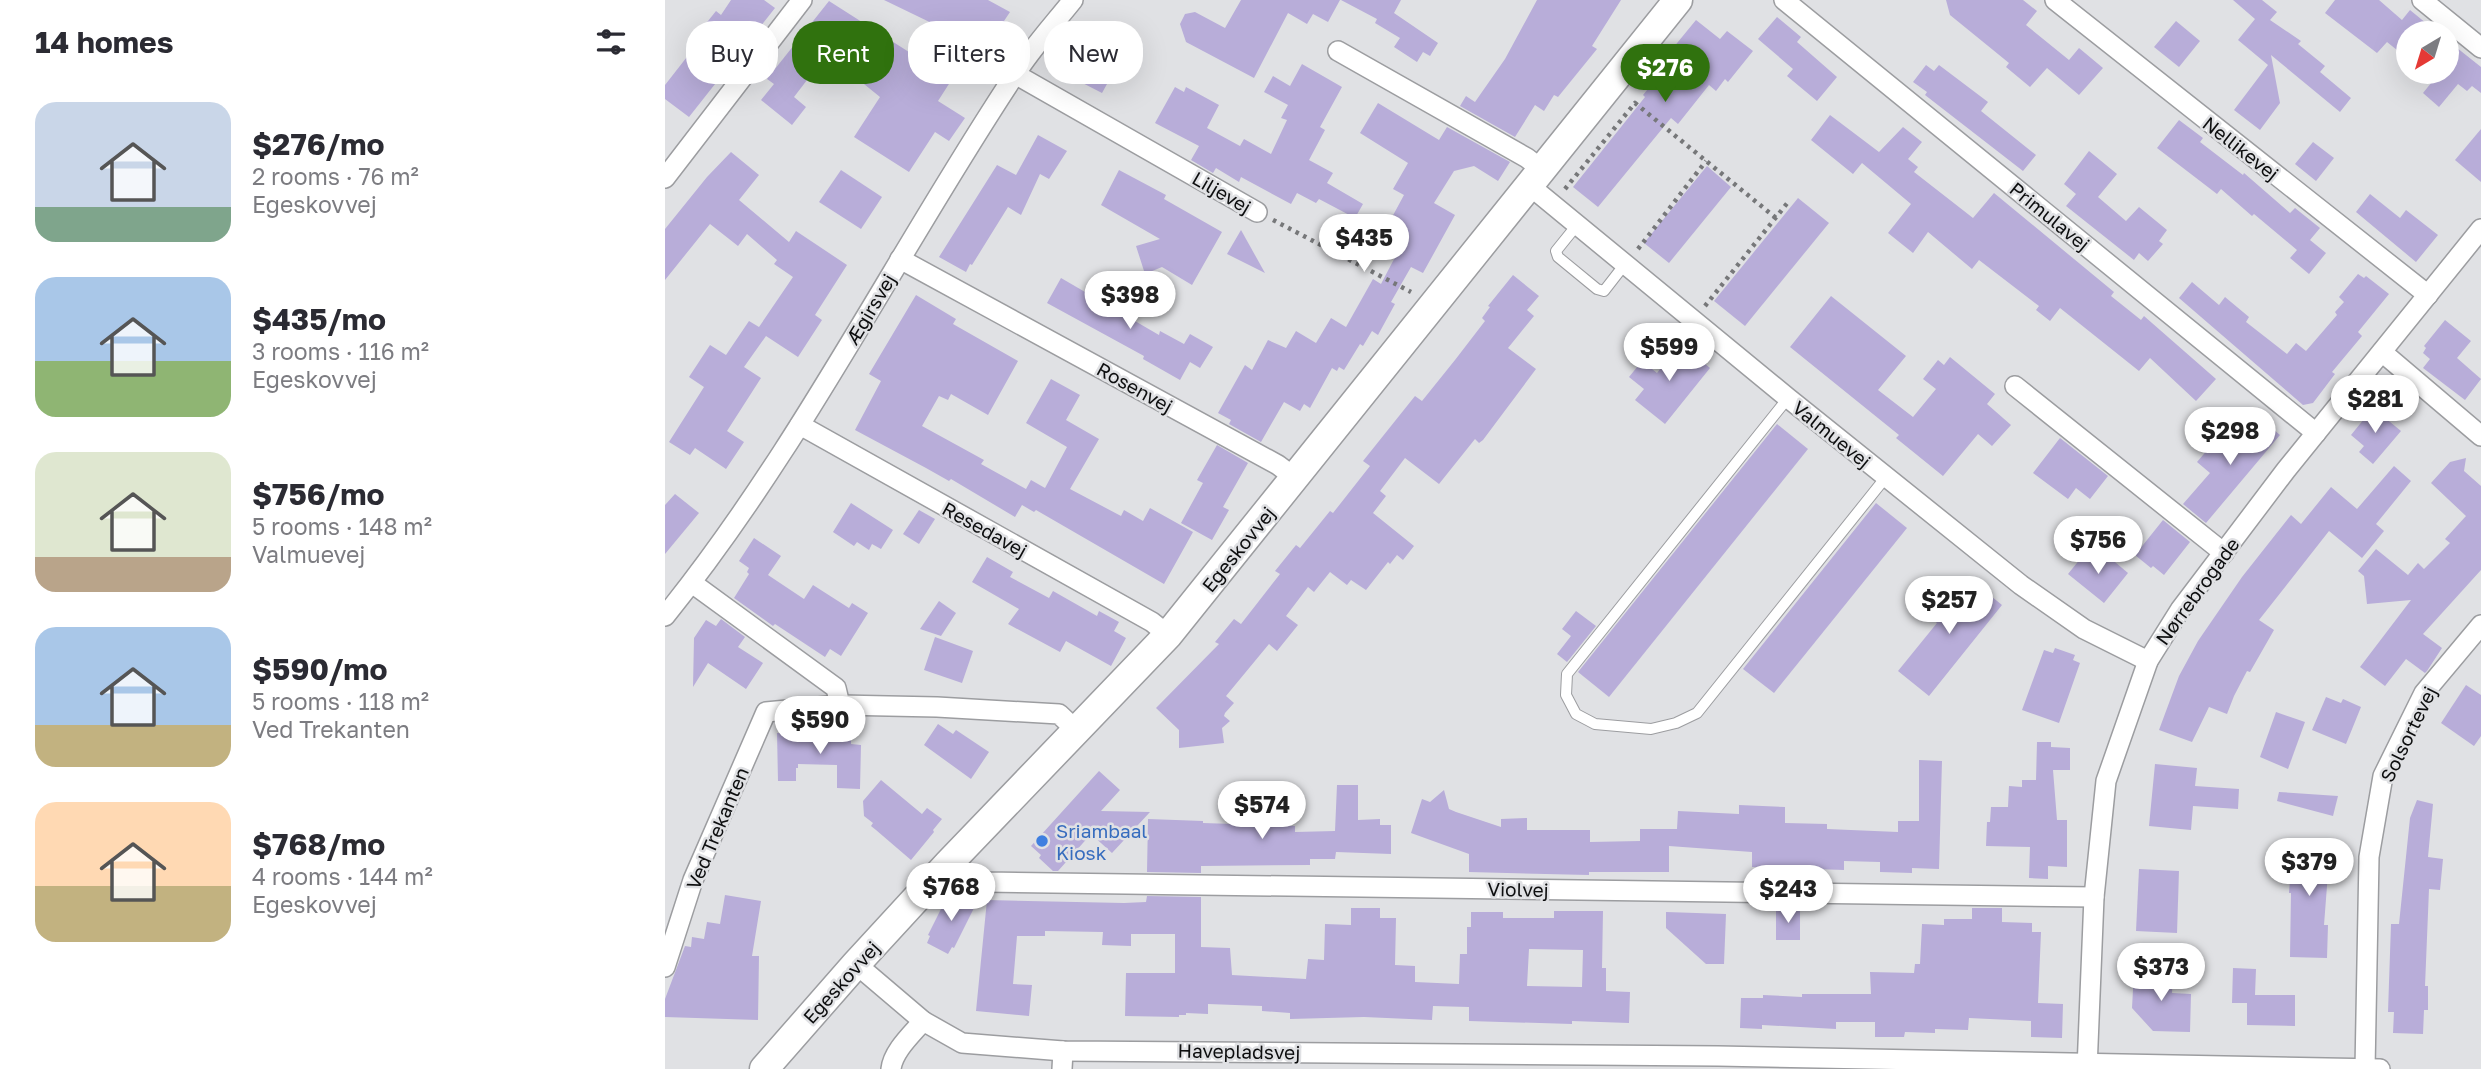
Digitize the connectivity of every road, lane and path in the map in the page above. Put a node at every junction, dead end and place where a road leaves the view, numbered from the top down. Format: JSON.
{"nodes":[{"id":1,"x":802,"y":0,"type":"edge"},
{"id":2,"x":1073,"y":0,"type":"edge"},
{"id":3,"x":1678,"y":0,"type":"edge"},
{"id":4,"x":1784,"y":0,"type":"edge"},
{"id":5,"x":2055,"y":0,"type":"edge"},
{"id":6,"x":2422,"y":0,"type":"edge"},
{"id":7,"x":2481,"y":48,"type":"edge"},
{"id":8,"x":1338,"y":51,"type":"dead end"},
{"id":9,"x":1030,"y":55,"type":"edge"},
{"id":10,"x":1030,"y":83,"type":"edge"},
{"id":11,"x":1009,"y":84,"type":"edge"},
{"id":12,"x":1706,"y":161,"type":"junction"},
{"id":13,"x":665,"y":178,"type":"edge"},
{"id":14,"x":1536,"y":178,"type":"junction"},
{"id":15,"x":1789,"y":201,"type":"dead end"},
{"id":16,"x":1553,"y":205,"type":"junction"},
{"id":17,"x":1257,"y":212,"type":"joint"},
{"id":18,"x":1776,"y":218,"type":"junction"},
{"id":19,"x":1577,"y":225,"type":"junction"},
{"id":20,"x":2481,"y":229,"type":"edge"},
{"id":21,"x":900,"y":259,"type":"junction"},
{"id":22,"x":1625,"y":264,"type":"junction"},
{"id":23,"x":2428,"y":295,"type":"junction"},
{"id":24,"x":1431,"y":307,"type":"junction"},
{"id":25,"x":1694,"y":321,"type":"junction"},
{"id":26,"x":2382,"y":352,"type":"junction"},
{"id":27,"x":2015,"y":386,"type":"dead end"},
{"id":28,"x":1788,"y":398,"type":"junction"},
{"id":29,"x":800,"y":425,"type":"junction"},
{"id":30,"x":2316,"y":433,"type":"junction"},
{"id":31,"x":2481,"y":436,"type":"edge"},
{"id":32,"x":1886,"y":477,"type":"junction"},
{"id":33,"x":1295,"y":478,"type":"junction"},
{"id":34,"x":2224,"y":553,"type":"junction"},
{"id":35,"x":692,"y":583,"type":"junction"},
{"id":36,"x":665,"y":616,"type":"edge"},
{"id":37,"x":2481,"y":625,"type":"edge"},
{"id":38,"x":1168,"y":635,"type":"junction"},
{"id":39,"x":2148,"y":661,"type":"junction"},
{"id":40,"x":839,"y":705,"type":"junction"},
{"id":41,"x":1076,"y":730,"type":"junction"},
{"id":42,"x":949,"y":864,"type":"junction"},
{"id":43,"x":2094,"y":897,"type":"junction"},
{"id":44,"x":856,"y":964,"type":"junction"},
{"id":45,"x":665,"y":967,"type":"edge"},
{"id":46,"x":923,"y":1021,"type":"junction"},
{"id":47,"x":1062,"y":1060,"type":"edge"},
{"id":48,"x":2087,"y":1066,"type":"edge"},
{"id":49,"x":764,"y":1069,"type":"edge"},
{"id":50,"x":891,"y":1069,"type":"edge"},
{"id":51,"x":2365,"y":1069,"type":"edge"},
{"id":52,"x":2380,"y":1069,"type":"edge"}],
"edges":[{"from":1,"to":13,"type":"street"},
{"from":2,"to":9,"type":"street","name":"Ægirsvej"},
{"from":3,"to":14,"type":"street","name":"Egeskovvej"},
{"from":4,"to":30,"type":"street","name":"Primulavej"},
{"from":5,"to":23,"type":"street","name":"Nellikevej"},
{"from":6,"to":7,"type":"street"},
{"from":8,"to":14,"type":"street","name":"Valmuevej"},
{"from":10,"to":17,"type":"street","name":"Liljevej"},
{"from":11,"to":21,"type":"street","name":"Ægirsvej"},
{"from":12,"to":16,"type":"path"},
{"from":12,"to":18,"type":"path"},
{"from":12,"to":22,"type":"path"},
{"from":14,"to":16,"type":"street","name":"Valmuevej"},
{"from":14,"to":24,"type":"street","name":"Egeskovvej"},
{"from":15,"to":18,"type":"path"},
{"from":16,"to":19,"type":"street","name":"Valmuevej"},
{"from":17,"to":24,"type":"path","name":"Liljevej"},
{"from":18,"to":25,"type":"path"},
{"from":19,"to":22,"type":"street","name":"Valmuevej"},
{"from":19,"to":22,"type":"lane"},
{"from":20,"to":23,"type":"street","name":"Nørrebrogade"},
{"from":21,"to":29,"type":"street","name":"Ægirsvej"},
{"from":21,"to":33,"type":"street","name":"Rosenvej"},
{"from":22,"to":25,"type":"street","name":"Valmuevej"},
{"from":23,"to":26,"type":"street","name":"Nørrebrogade"},
{"from":24,"to":33,"type":"street","name":"Egeskovvej"},
{"from":25,"to":28,"type":"street","name":"Valmuevej"},
{"from":26,"to":30,"type":"street","name":"Nørrebrogade"},
{"from":26,"to":31,"type":"street"},
{"from":27,"to":34,"type":"street"},
{"from":28,"to":32,"type":"street","name":"Valmuevej"},
{"from":28,"to":32,"type":"lane"},
{"from":29,"to":35,"type":"street","name":"Ægirsvej"},
{"from":29,"to":38,"type":"street","name":"Resedavej"},
{"from":30,"to":34,"type":"street","name":"Nørrebrogade"},
{"from":32,"to":39,"type":"street","name":"Valmuevej"},
{"from":33,"to":38,"type":"street","name":"Egeskovvej"},
{"from":34,"to":39,"type":"street","name":"Nørrebrogade"},
{"from":35,"to":36,"type":"street","name":"Ægirsvej"},
{"from":35,"to":40,"type":"street"},
{"from":37,"to":51,"type":"street","name":"Solsortevej"},
{"from":38,"to":41,"type":"street","name":"Egeskovvej"},
{"from":39,"to":43,"type":"street","name":"Nørrebrogade"},
{"from":40,"to":41,"type":"street","name":"Ved Trekanten"},
{"from":40,"to":45,"type":"street","name":"Ved Trekanten"},
{"from":41,"to":42,"type":"street","name":"Egeskovvej"},
{"from":42,"to":43,"type":"street","name":"Violvej"},
{"from":42,"to":44,"type":"street","name":"Egeskovvej"},
{"from":43,"to":48,"type":"street","name":"Nørrebrogade"},
{"from":44,"to":46,"type":"street","name":"Havepladsvej"},
{"from":44,"to":49,"type":"street","name":"Egeskovvej"},
{"from":46,"to":47,"type":"street","name":"Havepladsvej"},
{"from":46,"to":50,"type":"street"},
{"from":47,"to":48,"type":"street","name":"Havepladsvej"},
{"from":48,"to":51,"type":"street","name":"Havepladsvej"},
{"from":51,"to":52,"type":"street","name":"Havepladsvej"}]}
